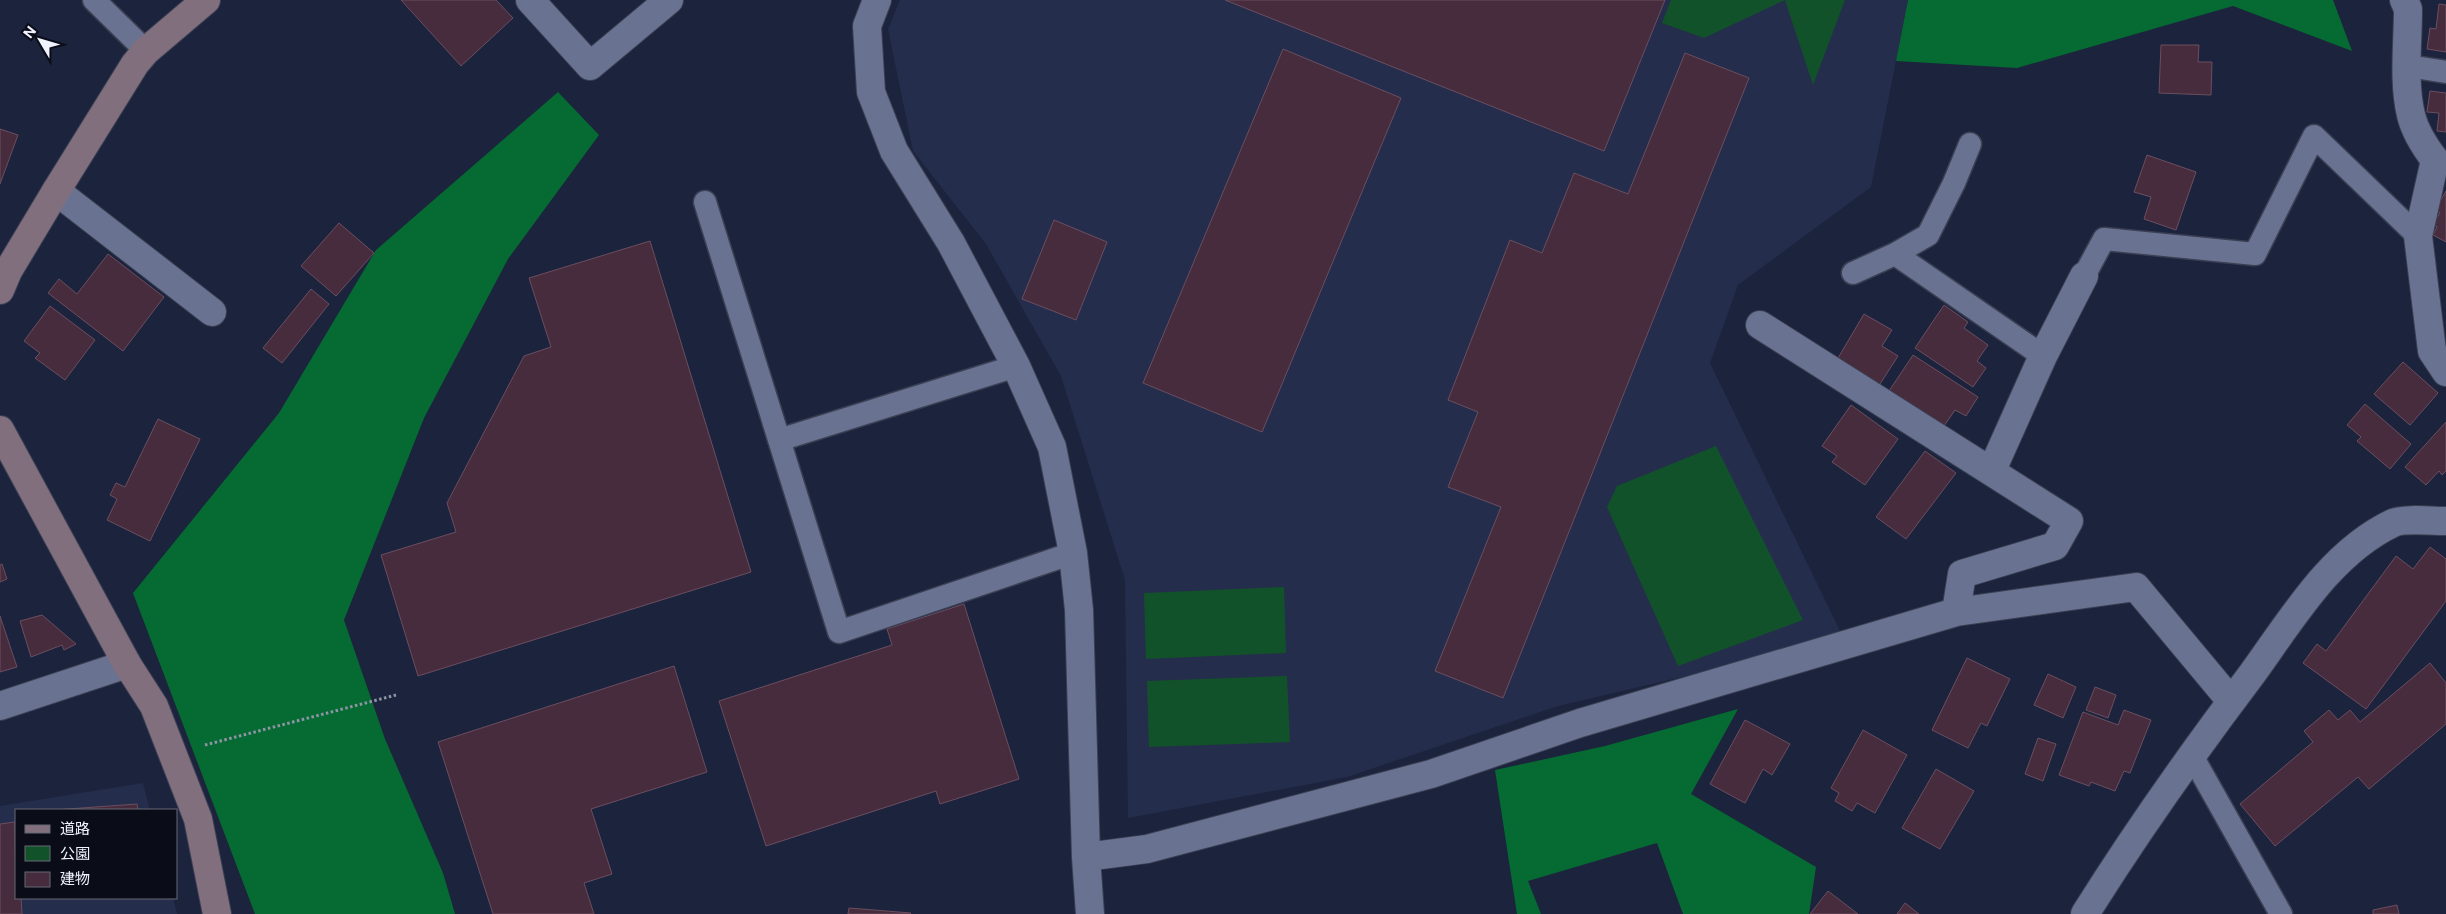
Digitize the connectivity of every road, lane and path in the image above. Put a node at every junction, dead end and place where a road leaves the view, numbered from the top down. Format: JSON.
{"nodes":[{"id":1,"x":94,"y":0,"type":"edge"},
{"id":2,"x":206,"y":0,"type":"edge"},
{"id":3,"x":530,"y":0,"type":"edge"},
{"id":4,"x":669,"y":0,"type":"edge"},
{"id":5,"x":877,"y":0,"type":"edge"},
{"id":6,"x":2404,"y":0,"type":"edge"},
{"id":7,"x":146,"y":51,"type":"junction"},
{"id":8,"x":2408,"y":66,"type":"junction"},
{"id":9,"x":2446,"y":72,"type":"edge"},
{"id":10,"x":1970,"y":144,"type":"dead end"},
{"id":11,"x":56,"y":191,"type":"junction"},
{"id":12,"x":705,"y":202,"type":"dead end"},
{"id":13,"x":2418,"y":236,"type":"junction"},
{"id":14,"x":1896,"y":254,"type":"junction"},
{"id":15,"x":1853,"y":273,"type":"dead end"},
{"id":16,"x":2084,"y":276,"type":"joint"},
{"id":17,"x":0,"y":290,"type":"edge"},
{"id":18,"x":212,"y":312,"type":"dead end"},
{"id":19,"x":1760,"y":325,"type":"dead end"},
{"id":20,"x":2043,"y":356,"type":"junction"},
{"id":21,"x":1016,"y":366,"type":"junction"},
{"id":22,"x":2446,"y":372,"type":"edge"},
{"id":23,"x":0,"y":430,"type":"edge"},
{"id":24,"x":779,"y":440,"type":"junction"},
{"id":25,"x":1992,"y":470,"type":"junction"},
{"id":26,"x":2446,"y":521,"type":"edge"},
{"id":27,"x":1073,"y":553,"type":"junction"},
{"id":28,"x":1956,"y":612,"type":"junction"},
{"id":29,"x":127,"y":664,"type":"junction"},
{"id":30,"x":396,"y":695,"type":"dead end"},
{"id":31,"x":2231,"y":701,"type":"junction"},
{"id":32,"x":0,"y":706,"type":"edge"},
{"id":33,"x":172,"y":754,"type":"junction"},
{"id":34,"x":2191,"y":754,"type":"junction"},
{"id":35,"x":1086,"y":858,"type":"junction"},
{"id":36,"x":217,"y":914,"type":"edge"},
{"id":37,"x":1090,"y":914,"type":"edge"},
{"id":38,"x":2085,"y":914,"type":"edge"},
{"id":39,"x":2281,"y":914,"type":"edge"}],
"edges":[{"from":1,"to":7,"type":"lane"},
{"from":2,"to":7,"type":"street"},
{"from":3,"to":4,"type":"street"},
{"from":5,"to":21,"type":"street"},
{"from":6,"to":8,"type":"street"},
{"from":7,"to":11,"type":"street"},
{"from":8,"to":9,"type":"lane"},
{"from":8,"to":13,"type":"street"},
{"from":10,"to":14,"type":"lane"},
{"from":11,"to":17,"type":"street"},
{"from":11,"to":18,"type":"street"},
{"from":12,"to":24,"type":"lane"},
{"from":13,"to":16,"type":"lane"},
{"from":13,"to":22,"type":"street"},
{"from":14,"to":15,"type":"lane"},
{"from":14,"to":20,"type":"lane"},
{"from":16,"to":20,"type":"street"},
{"from":19,"to":25,"type":"street"},
{"from":20,"to":25,"type":"street"},
{"from":21,"to":24,"type":"lane"},
{"from":21,"to":27,"type":"street"},
{"from":23,"to":29,"type":"street"},
{"from":24,"to":27,"type":"lane"},
{"from":25,"to":28,"type":"street"},
{"from":26,"to":31,"type":"street"},
{"from":27,"to":35,"type":"street"},
{"from":28,"to":31,"type":"street"},
{"from":28,"to":35,"type":"street"},
{"from":29,"to":32,"type":"street"},
{"from":29,"to":33,"type":"street"},
{"from":30,"to":33,"type":"path"},
{"from":31,"to":34,"type":"street"},
{"from":33,"to":36,"type":"street"},
{"from":34,"to":38,"type":"street"},
{"from":34,"to":39,"type":"lane"},
{"from":35,"to":37,"type":"street"}]}
